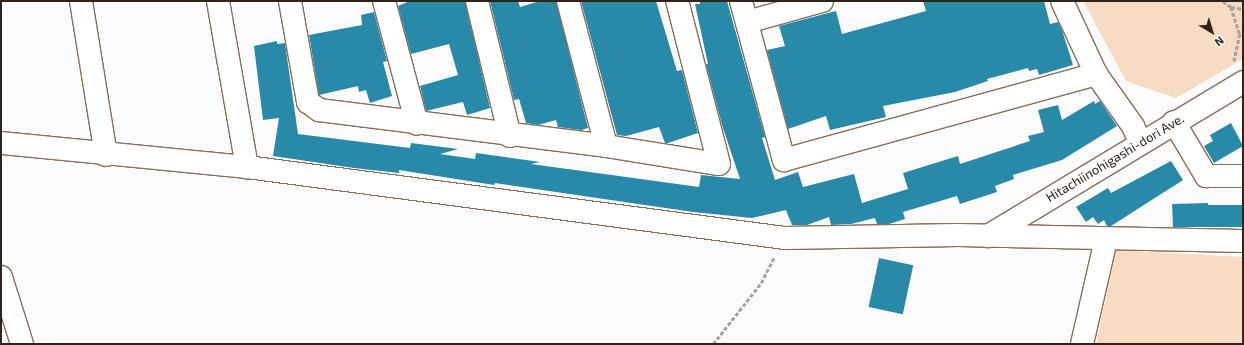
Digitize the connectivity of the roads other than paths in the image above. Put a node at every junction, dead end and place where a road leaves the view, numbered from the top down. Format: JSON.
{"nodes":[{"id":1,"x":81,"y":1,"type":"edge"},
{"id":2,"x":218,"y":1,"type":"edge"},
{"id":3,"x":290,"y":1,"type":"edge"},
{"id":4,"x":384,"y":1,"type":"edge"},
{"id":5,"x":477,"y":1,"type":"edge"},
{"id":6,"x":568,"y":1,"type":"edge"},
{"id":7,"x":677,"y":1,"type":"edge"},
{"id":8,"x":822,"y":1,"type":"edge"},
{"id":9,"x":1062,"y":1,"type":"edge"},
{"id":10,"x":744,"y":11,"type":"edge"},
{"id":11,"x":1096,"y":74,"type":"junction"},
{"id":12,"x":1238,"y":75,"type":"edge"},
{"id":13,"x":1174,"y":122,"type":"junction"},
{"id":14,"x":417,"y":124,"type":"junction"},
{"id":15,"x":510,"y":136,"type":"junction"},
{"id":16,"x":1140,"y":142,"type":"junction"},
{"id":17,"x":1,"y":143,"type":"edge"},
{"id":18,"x":606,"y":146,"type":"junction"},
{"id":19,"x":106,"y":155,"type":"junction"},
{"id":20,"x":247,"y":167,"type":"junction"},
{"id":21,"x":1243,"y":176,"type":"edge"},
{"id":22,"x":988,"y":236,"type":"junction"},
{"id":23,"x":1106,"y":239,"type":"junction"},
{"id":24,"x":1243,"y":241,"type":"edge"},
{"id":25,"x":1,"y":277,"type":"edge"},
{"id":26,"x":22,"y":344,"type":"edge"},
{"id":27,"x":1082,"y":344,"type":"edge"}],
"edges":[{"from":1,"to":19,"type":"street"},
{"from":2,"to":20,"type":"street"},
{"from":3,"to":14,"type":"street"},
{"from":4,"to":14,"type":"street"},
{"from":5,"to":15,"type":"street"},
{"from":6,"to":18,"type":"street"},
{"from":7,"to":18,"type":"street"},
{"from":8,"to":10,"type":"street"},
{"from":9,"to":11,"type":"street"},
{"from":10,"to":11,"type":"street"},
{"from":11,"to":16,"type":"street"},
{"from":12,"to":13,"type":"street","name":"Hitachiinohigashi-dori Ave."},
{"from":13,"to":16,"type":"street","name":"Hitachiinohigashi-dori Ave."},
{"from":13,"to":21,"type":"street"},
{"from":14,"to":15,"type":"street"},
{"from":15,"to":18,"type":"street"},
{"from":16,"to":22,"type":"street","name":"Hitachiinohigashi-dori Ave."},
{"from":17,"to":19,"type":"street"},
{"from":19,"to":20,"type":"street"},
{"from":20,"to":22,"type":"street"},
{"from":22,"to":23,"type":"street"},
{"from":23,"to":24,"type":"street"},
{"from":23,"to":27,"type":"street"},
{"from":25,"to":26,"type":"street"}]}
